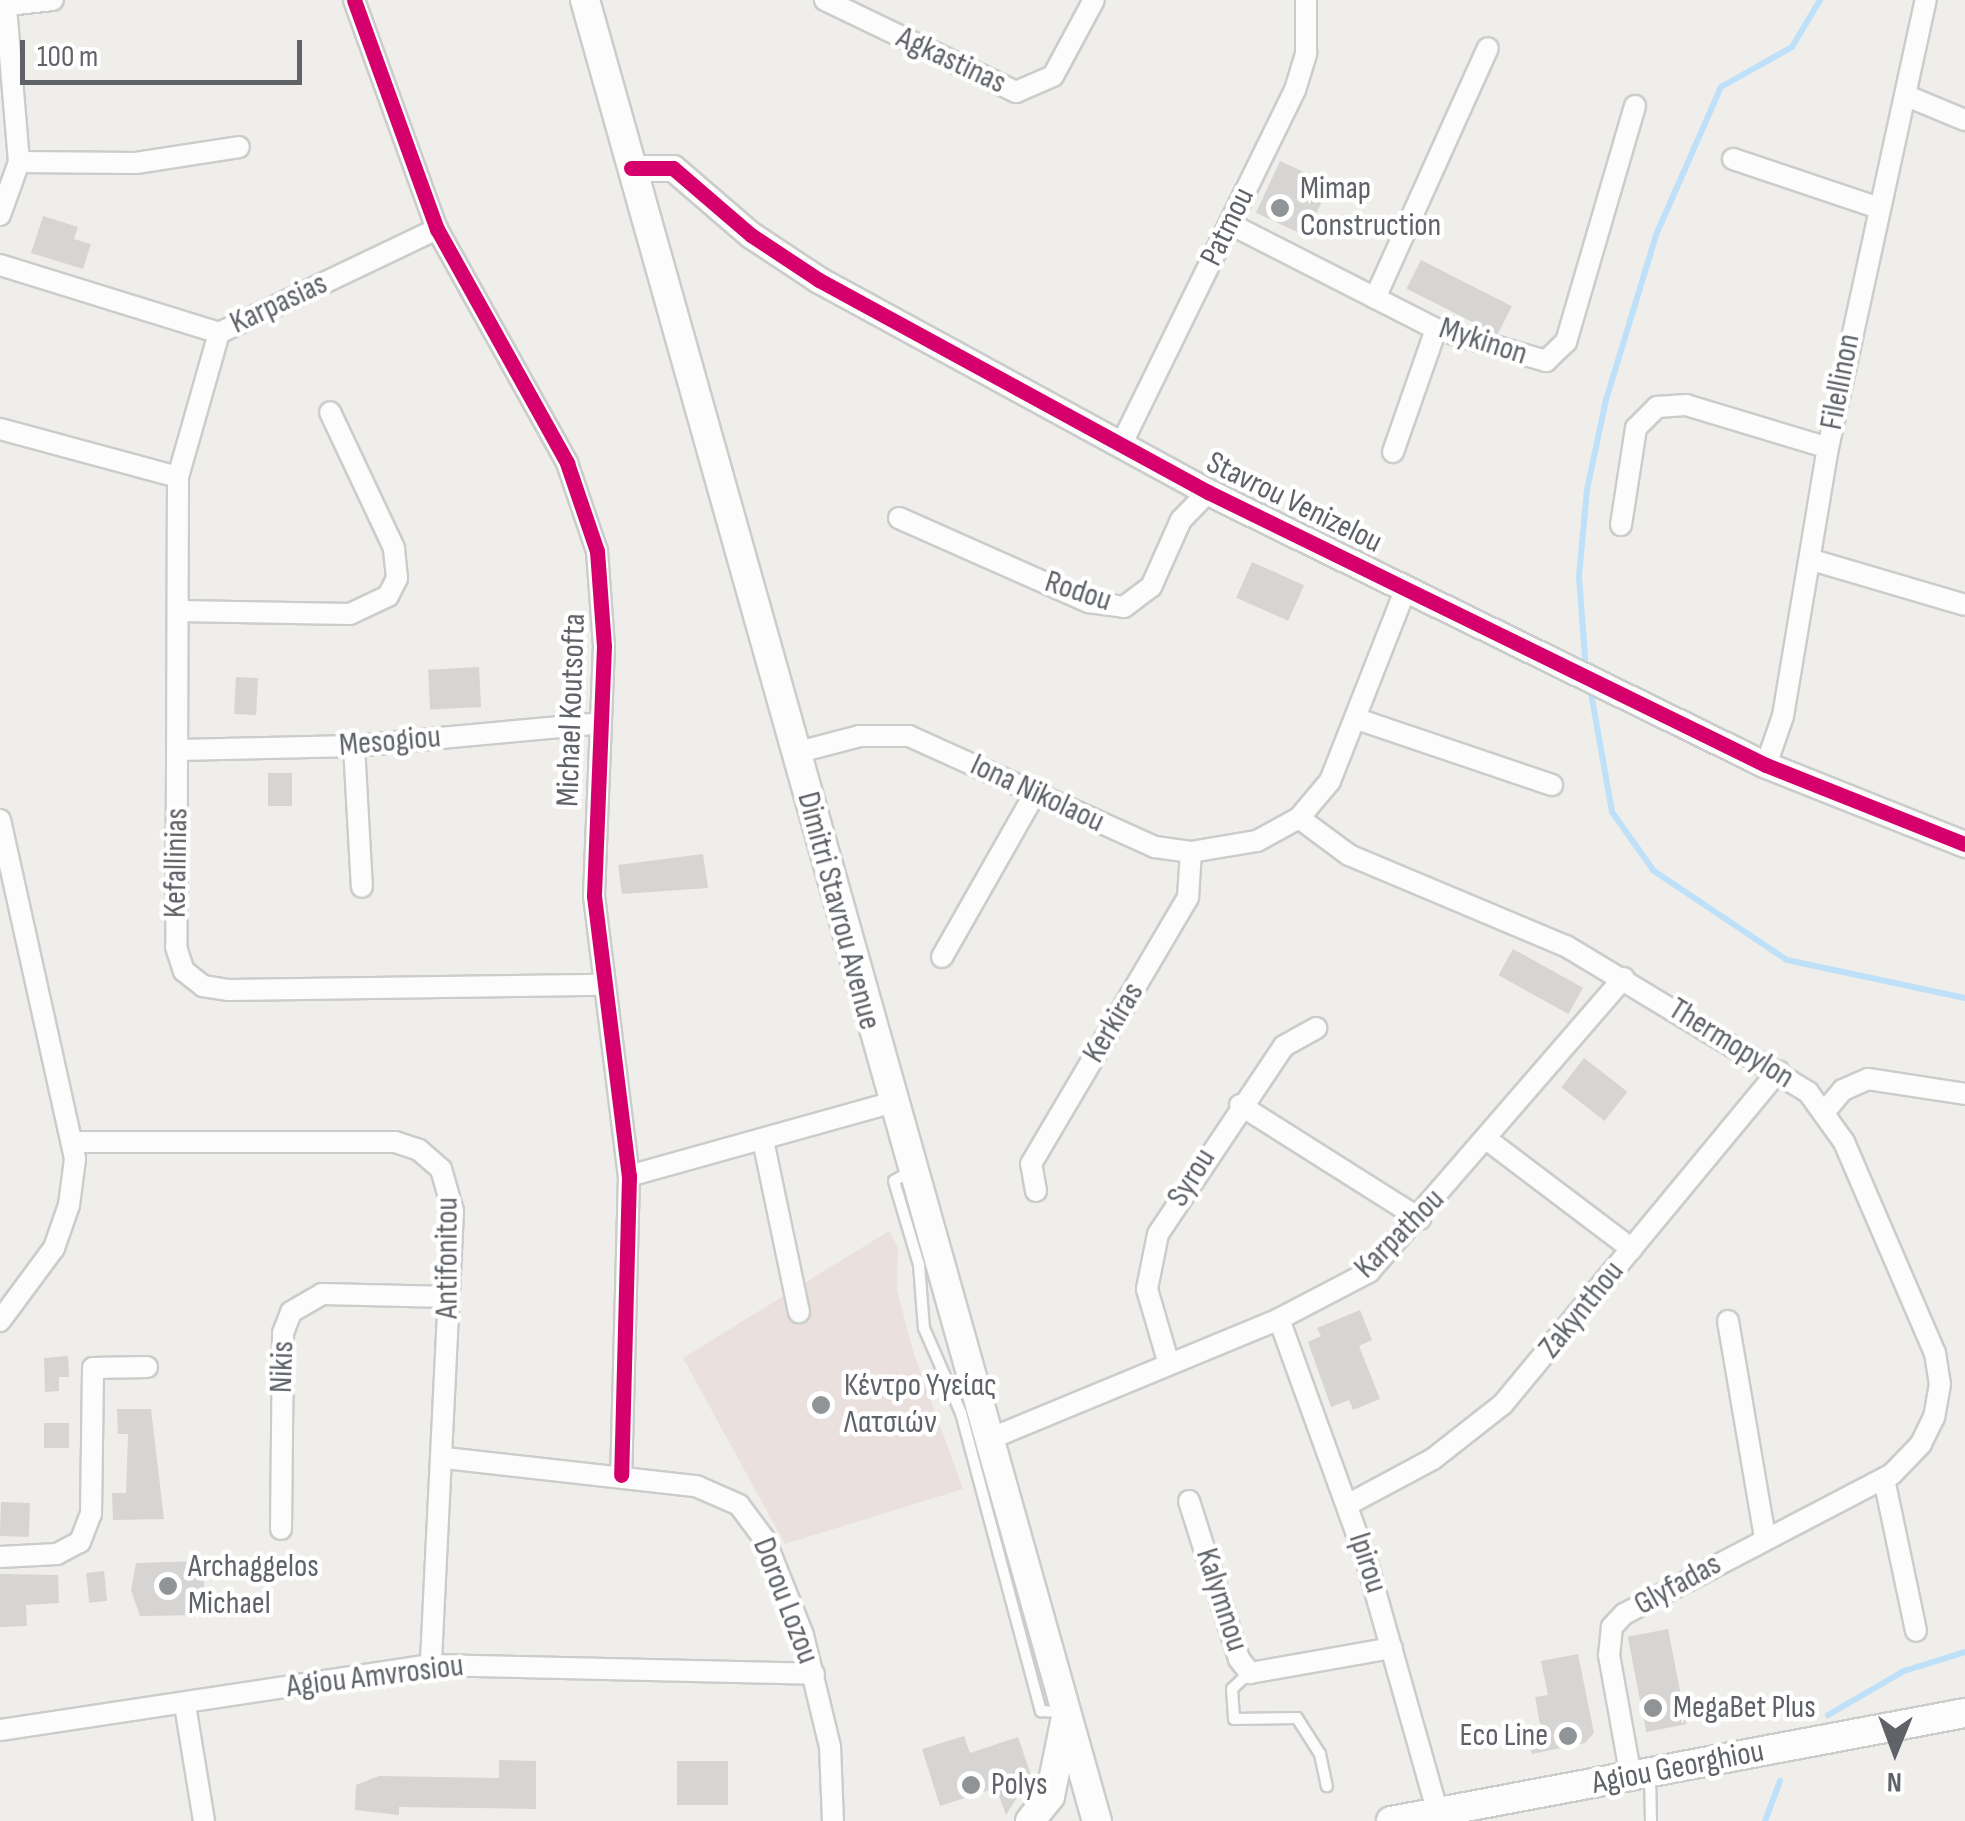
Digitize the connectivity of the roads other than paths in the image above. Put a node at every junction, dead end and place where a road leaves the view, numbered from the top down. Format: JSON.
{"nodes":[{"id":1,"x":53,"y":0,"type":"edge"},
{"id":2,"x":354,"y":0,"type":"edge"},
{"id":3,"x":584,"y":0,"type":"edge"},
{"id":4,"x":825,"y":0,"type":"edge"},
{"id":5,"x":1094,"y":0,"type":"edge"},
{"id":6,"x":1306,"y":0,"type":"edge"},
{"id":7,"x":1926,"y":0,"type":"edge"},
{"id":8,"x":3,"y":6,"type":"edge"},
{"id":9,"x":1488,"y":48,"type":"dead end"},
{"id":10,"x":1906,"y":96,"type":"junction"},
{"id":11,"x":1635,"y":106,"type":"dead end"},
{"id":12,"x":1965,"y":120,"type":"edge"},
{"id":13,"x":239,"y":148,"type":"dead end"},
{"id":14,"x":1733,"y":160,"type":"dead end"},
{"id":15,"x":20,"y":162,"type":"junction"},
{"id":16,"x":631,"y":168,"type":"junction"},
{"id":17,"x":1876,"y":207,"type":"junction"},
{"id":18,"x":0,"y":215,"type":"edge"},
{"id":19,"x":1230,"y":224,"type":"junction"},
{"id":20,"x":437,"y":228,"type":"junction"},
{"id":21,"x":0,"y":265,"type":"edge"},
{"id":22,"x":1375,"y":298,"type":"junction"},
{"id":23,"x":1436,"y":329,"type":"junction"},
{"id":24,"x":219,"y":333,"type":"junction"},
{"id":25,"x":330,"y":412,"type":"dead end"},
{"id":26,"x":0,"y":429,"type":"edge"},
{"id":27,"x":1121,"y":445,"type":"junction"},
{"id":28,"x":1828,"y":448,"type":"junction"},
{"id":29,"x":1393,"y":452,"type":"dead end"},
{"id":30,"x":178,"y":477,"type":"junction"},
{"id":31,"x":1208,"y":492,"type":"junction"},
{"id":32,"x":899,"y":518,"type":"dead end"},
{"id":33,"x":1621,"y":525,"type":"dead end"},
{"id":34,"x":1812,"y":560,"type":"junction"},
{"id":35,"x":1406,"y":588,"type":"junction"},
{"id":36,"x":1965,"y":606,"type":"edge"},
{"id":37,"x":179,"y":610,"type":"junction"},
{"id":38,"x":1357,"y":720,"type":"junction"},
{"id":39,"x":600,"y":723,"type":"junction"},
{"id":40,"x":354,"y":746,"type":"junction"},
{"id":41,"x":179,"y":750,"type":"junction"},
{"id":42,"x":795,"y":753,"type":"junction"},
{"id":43,"x":1766,"y":765,"type":"junction"},
{"id":44,"x":1552,"y":785,"type":"dead end"},
{"id":45,"x":1035,"y":793,"type":"junction"},
{"id":46,"x":1299,"y":818,"type":"junction"},
{"id":47,"x":0,"y":820,"type":"edge"},
{"id":48,"x":1965,"y":844,"type":"edge"},
{"id":49,"x":1190,"y":852,"type":"junction"},
{"id":50,"x":362,"y":887,"type":"dead end"},
{"id":51,"x":942,"y":957,"type":"dead end"},
{"id":52,"x":1624,"y":978,"type":"junction"},
{"id":53,"x":604,"y":985,"type":"junction"},
{"id":54,"x":1316,"y":1028,"type":"dead end"},
{"id":55,"x":1778,"y":1072,"type":"junction"},
{"id":56,"x":1965,"y":1094,"type":"edge"},
{"id":57,"x":890,"y":1104,"type":"junction"},
{"id":58,"x":1240,"y":1105,"type":"junction"},
{"id":59,"x":1826,"y":1110,"type":"junction"},
{"id":60,"x":762,"y":1140,"type":"junction"},
{"id":61,"x":1489,"y":1140,"type":"junction"},
{"id":62,"x":74,"y":1142,"type":"junction"},
{"id":63,"x":911,"y":1172,"type":"junction"},
{"id":64,"x":630,"y":1176,"type":"junction"},
{"id":65,"x":1036,"y":1190,"type":"dead end"},
{"id":66,"x":1420,"y":1219,"type":"junction"},
{"id":67,"x":1632,"y":1249,"type":"junction"},
{"id":68,"x":449,"y":1297,"type":"junction"},
{"id":69,"x":798,"y":1312,"type":"dead end"},
{"id":70,"x":1279,"y":1319,"type":"junction"},
{"id":71,"x":0,"y":1322,"type":"edge"},
{"id":72,"x":1728,"y":1322,"type":"dead end"},
{"id":73,"x":1168,"y":1361,"type":"junction"},
{"id":74,"x":146,"y":1367,"type":"dead end"},
{"id":75,"x":992,"y":1438,"type":"junction"},
{"id":76,"x":1914,"y":1452,"type":"joint"},
{"id":77,"x":444,"y":1458,"type":"junction"},
{"id":78,"x":621,"y":1475,"type":"junction"},
{"id":79,"x":1884,"y":1479,"type":"junction"},
{"id":80,"x":1188,"y":1502,"type":"dead end"},
{"id":81,"x":1349,"y":1504,"type":"junction"},
{"id":82,"x":281,"y":1529,"type":"dead end"},
{"id":83,"x":1766,"y":1538,"type":"junction"},
{"id":84,"x":0,"y":1557,"type":"edge"},
{"id":85,"x":1916,"y":1631,"type":"dead end"},
{"id":86,"x":1392,"y":1648,"type":"junction"},
{"id":87,"x":432,"y":1665,"type":"junction"},
{"id":88,"x":1250,"y":1672,"type":"junction"},
{"id":89,"x":814,"y":1674,"type":"junction"},
{"id":90,"x":184,"y":1706,"type":"junction"},
{"id":91,"x":1067,"y":1712,"type":"junction"},
{"id":92,"x":1965,"y":1713,"type":"edge"},
{"id":93,"x":0,"y":1730,"type":"edge"},
{"id":94,"x":1640,"y":1775,"type":"junction"},
{"id":95,"x":1327,"y":1786,"type":"dead end"},
{"id":96,"x":1517,"y":1810,"type":"edge"},
{"id":97,"x":1438,"y":1814,"type":"junction"},
{"id":98,"x":204,"y":1821,"type":"edge"},
{"id":99,"x":833,"y":1821,"type":"edge"},
{"id":100,"x":1030,"y":1821,"type":"edge"},
{"id":101,"x":1096,"y":1821,"type":"edge"},
{"id":102,"x":1391,"y":1821,"type":"edge"},
{"id":103,"x":1651,"y":1821,"type":"edge"}],
"edges":[{"from":1,"to":8,"type":"street"},
{"from":2,"to":20,"type":"street","name":"Michael Koutsofta"},
{"from":3,"to":16,"type":"main road","name":"Dimitri Stavrou Avenue"},
{"from":4,"to":5,"type":"street","name":"Agkastinas"},
{"from":6,"to":19,"type":"street","name":"Patmou"},
{"from":7,"to":10,"type":"street","name":"Filellinon"},
{"from":8,"to":15,"type":"street"},
{"from":9,"to":22,"type":"street"},
{"from":10,"to":12,"type":"street"},
{"from":10,"to":17,"type":"street","name":"Filellinon"},
{"from":11,"to":23,"type":"street","name":"Mykinon"},
{"from":13,"to":15,"type":"street"},
{"from":14,"to":17,"type":"street"},
{"from":15,"to":18,"type":"street"},
{"from":16,"to":27,"type":"street","name":"Stavrou Venizelou"},
{"from":16,"to":42,"type":"main road","name":"Dimitri Stavrou Avenue"},
{"from":17,"to":28,"type":"street","name":"Filellinon"},
{"from":19,"to":22,"type":"street","name":"Mykinon"},
{"from":19,"to":27,"type":"street","name":"Patmou"},
{"from":20,"to":24,"type":"street","name":"Karpasias"},
{"from":20,"to":39,"type":"street","name":"Michael Koutsofta"},
{"from":21,"to":24,"type":"street","name":"Karpasias"},
{"from":22,"to":23,"type":"street","name":"Mykinon"},
{"from":23,"to":29,"type":"street"},
{"from":24,"to":30,"type":"street","name":"Kefallinias"},
{"from":25,"to":37,"type":"street"},
{"from":26,"to":30,"type":"street"},
{"from":27,"to":31,"type":"street","name":"Stavrou Venizelou"},
{"from":28,"to":33,"type":"street"},
{"from":28,"to":34,"type":"street","name":"Filellinon"},
{"from":30,"to":37,"type":"street","name":"Kefallinias"},
{"from":31,"to":32,"type":"street","name":"Rodou"},
{"from":31,"to":35,"type":"street","name":"Stavrou Venizelou"},
{"from":34,"to":36,"type":"street"},
{"from":34,"to":43,"type":"street","name":"Filellinon"},
{"from":35,"to":38,"type":"street"},
{"from":35,"to":43,"type":"street","name":"Stavrou Venizelou"},
{"from":37,"to":41,"type":"street","name":"Kefallinias"},
{"from":38,"to":44,"type":"street"},
{"from":38,"to":46,"type":"street"},
{"from":39,"to":40,"type":"street","name":"Mesogiou"},
{"from":39,"to":53,"type":"street","name":"Michael Koutsofta"},
{"from":40,"to":41,"type":"street","name":"Mesogiou"},
{"from":40,"to":50,"type":"street"},
{"from":41,"to":53,"type":"street","name":"Kefallinias"},
{"from":42,"to":45,"type":"street","name":"Iona Nikolaou"},
{"from":42,"to":57,"type":"main road","name":"Dimitri Stavrou Avenue"},
{"from":43,"to":48,"type":"street","name":"Stavrou Venizelou"},
{"from":45,"to":49,"type":"street","name":"Iona Nikolaou"},
{"from":45,"to":51,"type":"street"},
{"from":46,"to":49,"type":"street","name":"Iona Nikolaou"},
{"from":46,"to":52,"type":"street","name":"Thermopylon"},
{"from":47,"to":62,"type":"street"},
{"from":49,"to":65,"type":"street","name":"Kerkiras"},
{"from":52,"to":55,"type":"street","name":"Thermopylon"},
{"from":52,"to":61,"type":"street","name":"Karpathou"},
{"from":53,"to":64,"type":"street","name":"Michael Koutsofta"},
{"from":54,"to":58,"type":"street","name":"Syrou"},
{"from":55,"to":59,"type":"street","name":"Thermopylon"},
{"from":55,"to":67,"type":"street","name":"Zakynthou"},
{"from":56,"to":59,"type":"street"},
{"from":57,"to":60,"type":"street"},
{"from":57,"to":63,"type":"main road","name":"Dimitri Stavrou Avenue"},
{"from":58,"to":66,"type":"street"},
{"from":58,"to":73,"type":"street","name":"Syrou"},
{"from":59,"to":76,"type":"street","name":"Thermopylon"},
{"from":60,"to":64,"type":"street"},
{"from":60,"to":69,"type":"street"},
{"from":61,"to":66,"type":"street","name":"Karpathou"},
{"from":61,"to":67,"type":"street"},
{"from":62,"to":68,"type":"street","name":"Antifonitou"},
{"from":62,"to":71,"type":"street"},
{"from":63,"to":75,"type":"main road","name":"Dimitri Stavrou Avenue"},
{"from":63,"to":91,"type":"lane"},
{"from":64,"to":78,"type":"street","name":"Michael Koutsofta"},
{"from":66,"to":70,"type":"street","name":"Karpathou"},
{"from":67,"to":81,"type":"street","name":"Zakynthou"},
{"from":68,"to":77,"type":"street","name":"Antifonitou"},
{"from":68,"to":82,"type":"street","name":"Nikis"},
{"from":70,"to":73,"type":"street","name":"Karpathou"},
{"from":70,"to":81,"type":"street","name":"Ipirou"},
{"from":72,"to":83,"type":"street"},
{"from":73,"to":75,"type":"street","name":"Karpathou"},
{"from":74,"to":84,"type":"street"},
{"from":75,"to":91,"type":"main road","name":"Dimitri Stavrou Avenue"},
{"from":76,"to":79,"type":"street","name":"Glyfadas"},
{"from":77,"to":78,"type":"street","name":"Dorou Lozou"},
{"from":77,"to":87,"type":"street","name":"Antifonitou"},
{"from":78,"to":89,"type":"street","name":"Dorou Lozou"},
{"from":79,"to":83,"type":"street","name":"Glyfadas"},
{"from":79,"to":85,"type":"street"},
{"from":80,"to":88,"type":"street","name":"Kalymnou"},
{"from":81,"to":86,"type":"street","name":"Ipirou"},
{"from":83,"to":94,"type":"street","name":"Glyfadas"},
{"from":86,"to":88,"type":"street","name":"Kalymnou"},
{"from":86,"to":97,"type":"street","name":"Ipirou"},
{"from":87,"to":89,"type":"street","name":"Agiou Amvrosiou"},
{"from":87,"to":90,"type":"street","name":"Agiou Amvrosiou"},
{"from":88,"to":95,"type":"lane"},
{"from":89,"to":99,"type":"street","name":"Dorou Lozou"},
{"from":90,"to":93,"type":"street","name":"Agiou Amvrosiou"},
{"from":90,"to":98,"type":"street"},
{"from":91,"to":100,"type":"main road"},
{"from":91,"to":101,"type":"main road","name":"Dimitri Stavrou Avenue"},
{"from":92,"to":94,"type":"main road","name":"Agiou Georghiou"},
{"from":94,"to":96,"type":"main road","name":"Agiou Georghiou"},
{"from":94,"to":103,"type":"lane"},
{"from":96,"to":97,"type":"main road","name":"Agiou Georghiou"},
{"from":97,"to":102,"type":"main road","name":"Agiou Georghiou"}]}
